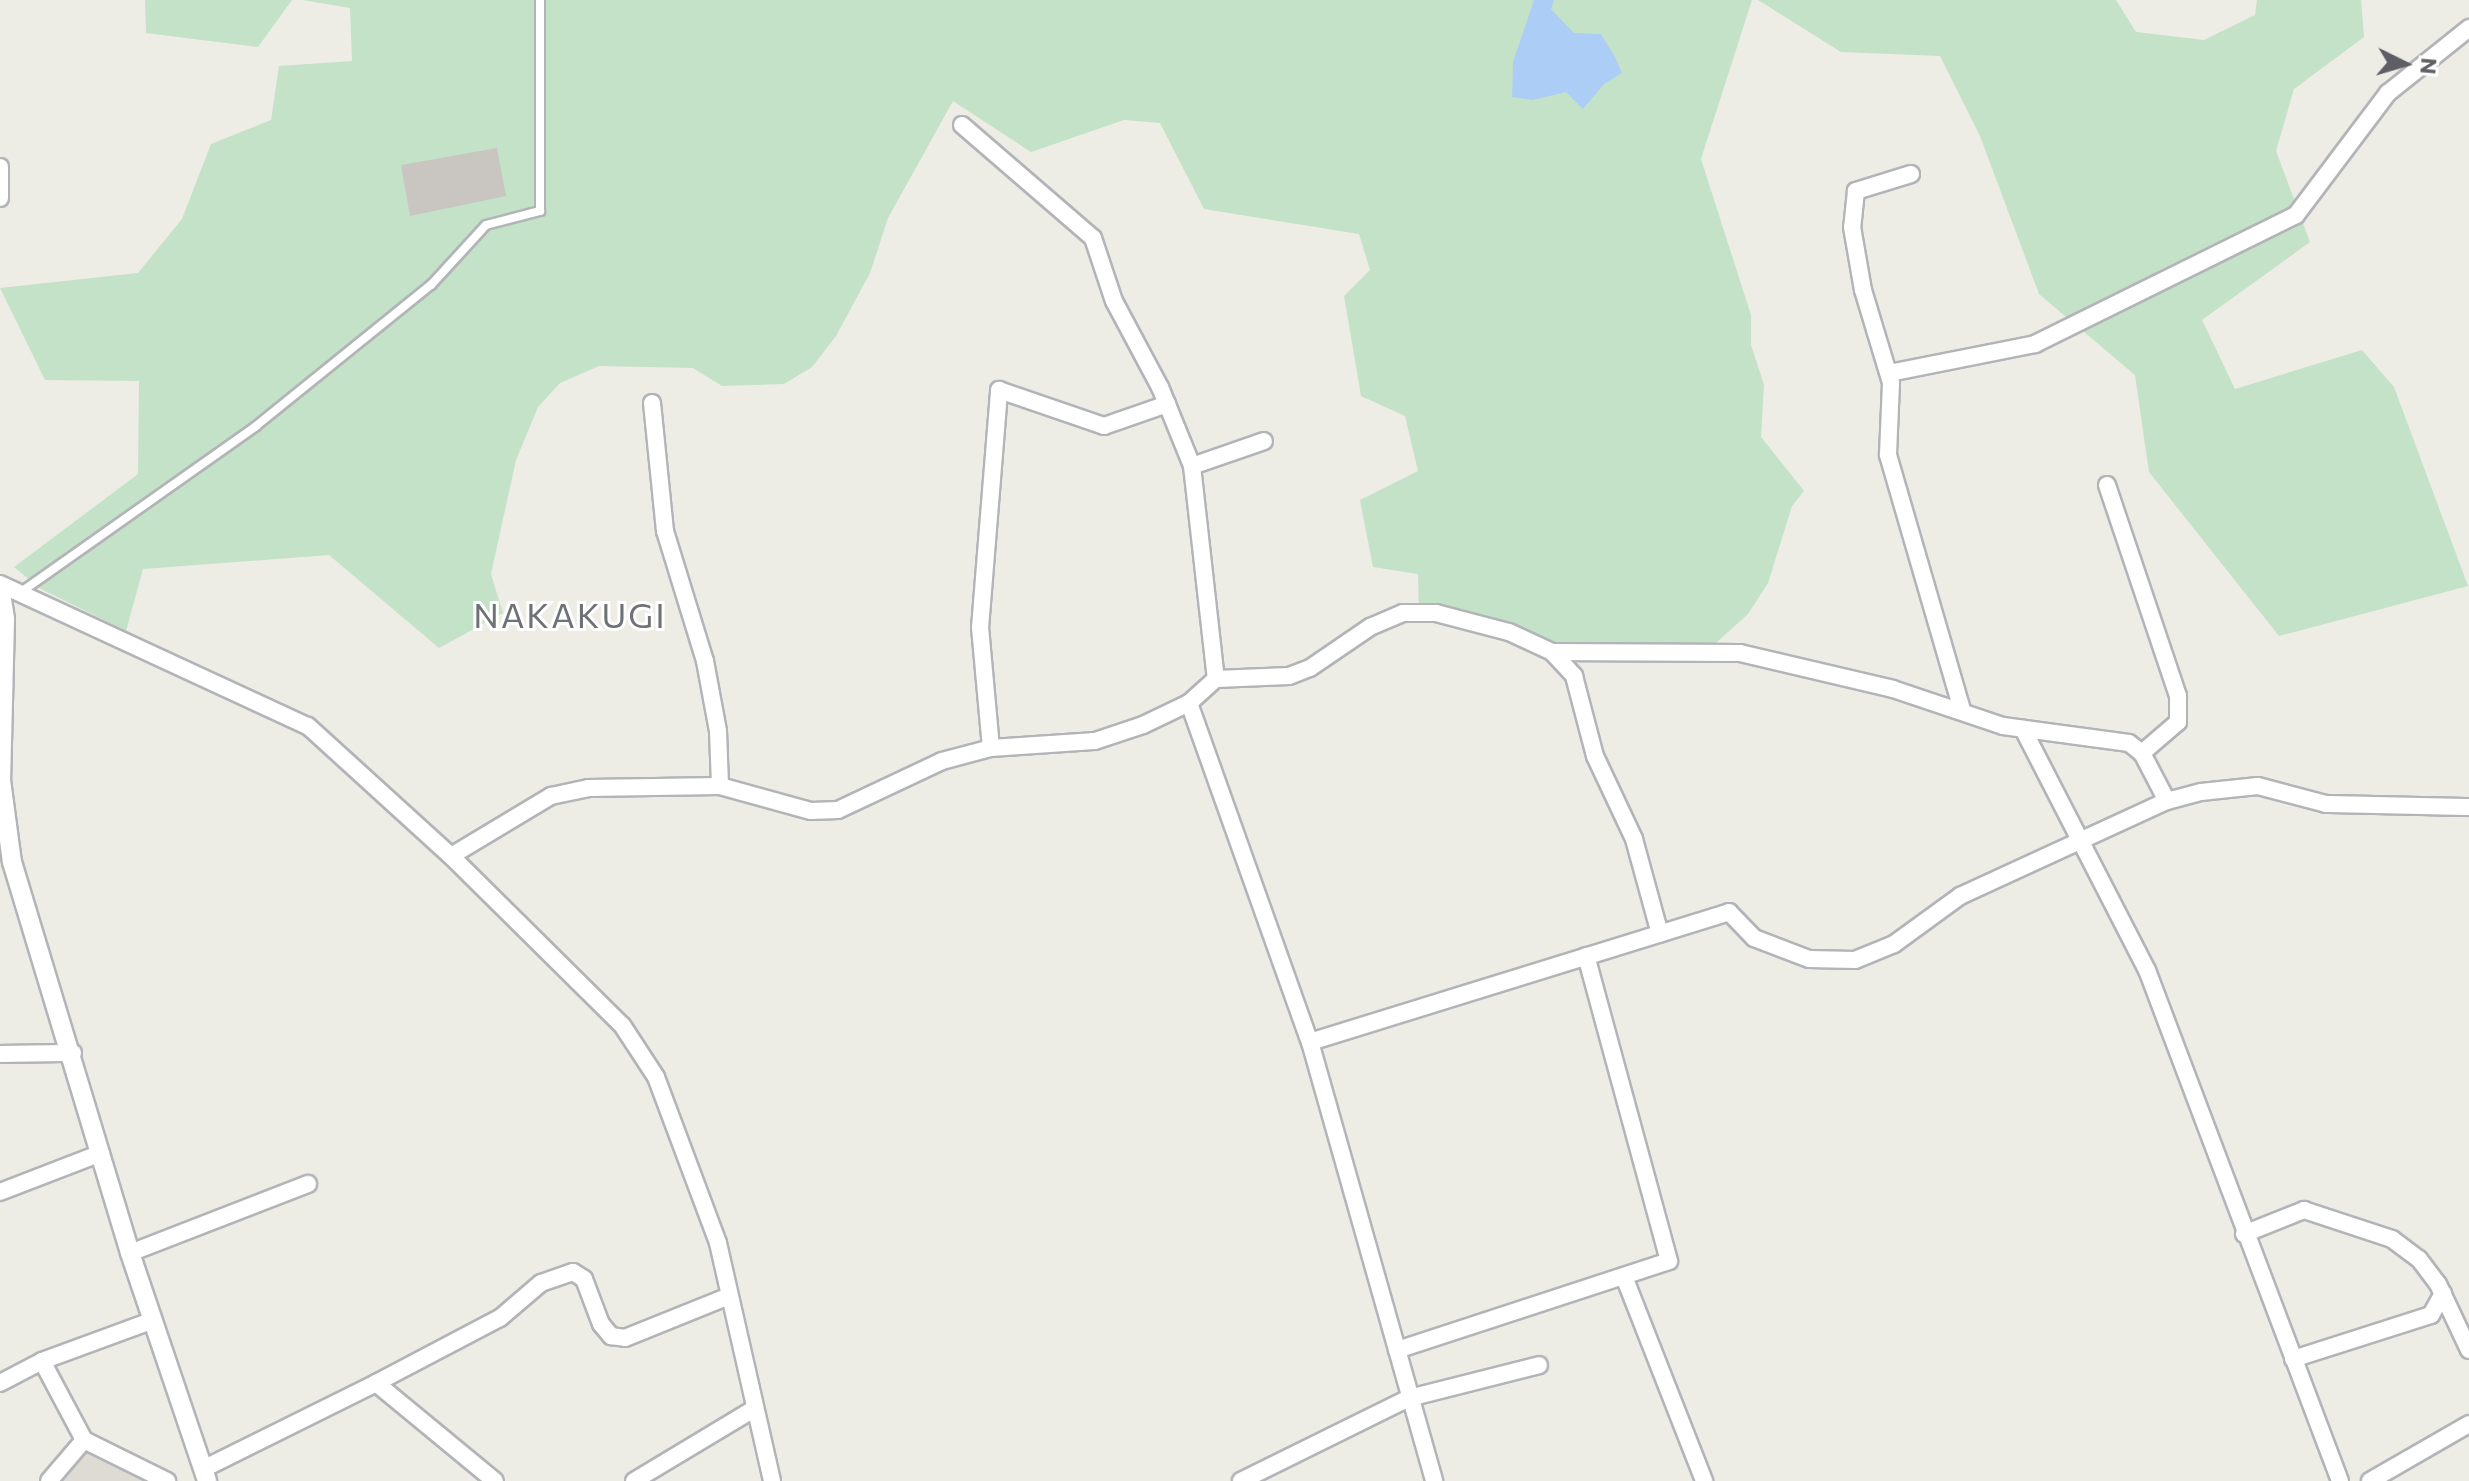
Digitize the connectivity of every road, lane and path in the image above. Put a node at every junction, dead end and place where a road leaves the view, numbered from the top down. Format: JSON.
{"nodes":[{"id":1,"x":540,"y":0,"type":"edge"},
{"id":2,"x":2469,"y":28,"type":"edge"},
{"id":3,"x":962,"y":125,"type":"dead end"},
{"id":4,"x":0,"y":167,"type":"edge"},
{"id":5,"x":1911,"y":174,"type":"dead end"},
{"id":6,"x":0,"y":198,"type":"edge"},
{"id":7,"x":1889,"y":373,"type":"junction"},
{"id":8,"x":652,"y":403,"type":"dead end"},
{"id":9,"x":1167,"y":404,"type":"junction"},
{"id":10,"x":1264,"y":441,"type":"dead end"},
{"id":11,"x":1192,"y":466,"type":"junction"},
{"id":12,"x":2107,"y":485,"type":"dead end"},
{"id":13,"x":0,"y":586,"type":"edge"},
{"id":14,"x":21,"y":592,"type":"junction"},
{"id":15,"x":1552,"y":652,"type":"junction"},
{"id":16,"x":1216,"y":679,"type":"junction"},
{"id":17,"x":1189,"y":703,"type":"junction"},
{"id":18,"x":1962,"y":710,"type":"junction"},
{"id":19,"x":2023,"y":729,"type":"junction"},
{"id":20,"x":991,"y":748,"type":"junction"},
{"id":21,"x":2142,"y":753,"type":"junction"},
{"id":22,"x":720,"y":786,"type":"junction"},
{"id":23,"x":2167,"y":801,"type":"junction"},
{"id":24,"x":2469,"y":807,"type":"edge"},
{"id":25,"x":2078,"y":842,"type":"junction"},
{"id":26,"x":451,"y":856,"type":"junction"},
{"id":27,"x":1660,"y":934,"type":"junction"},
{"id":28,"x":1586,"y":956,"type":"junction"},
{"id":29,"x":1310,"y":1042,"type":"junction"},
{"id":30,"x":73,"y":1053,"type":"junction"},
{"id":31,"x":0,"y":1054,"type":"edge"},
{"id":32,"x":101,"y":1153,"type":"junction"},
{"id":33,"x":308,"y":1184,"type":"dead end"},
{"id":34,"x":0,"y":1192,"type":"edge"},
{"id":35,"x":2244,"y":1234,"type":"junction"},
{"id":36,"x":130,"y":1253,"type":"junction"},
{"id":37,"x":1625,"y":1279,"type":"junction"},
{"id":38,"x":2443,"y":1293,"type":"junction"},
{"id":39,"x":729,"y":1296,"type":"junction"},
{"id":40,"x":151,"y":1321,"type":"junction"},
{"id":41,"x":1397,"y":1350,"type":"junction"},
{"id":42,"x":2469,"y":1350,"type":"edge"},
{"id":43,"x":2293,"y":1359,"type":"junction"},
{"id":44,"x":42,"y":1361,"type":"junction"},
{"id":45,"x":1539,"y":1365,"type":"dead end"},
{"id":46,"x":0,"y":1383,"type":"edge"},
{"id":47,"x":376,"y":1383,"type":"junction"},
{"id":48,"x":1409,"y":1398,"type":"junction"},
{"id":49,"x":754,"y":1409,"type":"junction"},
{"id":50,"x":2469,"y":1424,"type":"edge"},
{"id":51,"x":84,"y":1440,"type":"junction"},
{"id":52,"x":206,"y":1475,"type":"edge"},
{"id":53,"x":49,"y":1481,"type":"edge"},
{"id":54,"x":167,"y":1481,"type":"edge"},
{"id":55,"x":495,"y":1481,"type":"edge"},
{"id":56,"x":634,"y":1481,"type":"edge"},
{"id":57,"x":772,"y":1481,"type":"edge"},
{"id":58,"x":1242,"y":1481,"type":"edge"},
{"id":59,"x":1434,"y":1481,"type":"edge"},
{"id":60,"x":1704,"y":1481,"type":"edge"},
{"id":61,"x":2340,"y":1481,"type":"edge"},
{"id":62,"x":2370,"y":1481,"type":"edge"}],
"edges":[{"from":1,"to":14,"type":"lane"},
{"from":2,"to":7,"type":"street"},
{"from":3,"to":9,"type":"street"},
{"from":4,"to":6,"type":"street"},
{"from":5,"to":7,"type":"street"},
{"from":7,"to":18,"type":"street"},
{"from":8,"to":22,"type":"street"},
{"from":9,"to":11,"type":"street"},
{"from":9,"to":20,"type":"street"},
{"from":10,"to":11,"type":"street"},
{"from":11,"to":16,"type":"street"},
{"from":12,"to":21,"type":"street"},
{"from":13,"to":14,"type":"street"},
{"from":13,"to":30,"type":"street"},
{"from":14,"to":26,"type":"street"},
{"from":15,"to":16,"type":"street"},
{"from":15,"to":18,"type":"street"},
{"from":15,"to":27,"type":"street"},
{"from":16,"to":17,"type":"street"},
{"from":17,"to":20,"type":"street"},
{"from":17,"to":29,"type":"street"},
{"from":18,"to":19,"type":"street"},
{"from":19,"to":21,"type":"street"},
{"from":19,"to":25,"type":"street"},
{"from":20,"to":22,"type":"street"},
{"from":21,"to":23,"type":"street"},
{"from":22,"to":26,"type":"street"},
{"from":23,"to":24,"type":"street"},
{"from":23,"to":25,"type":"street"},
{"from":25,"to":27,"type":"street"},
{"from":25,"to":35,"type":"street"},
{"from":26,"to":39,"type":"street"},
{"from":27,"to":28,"type":"street"},
{"from":28,"to":29,"type":"street"},
{"from":28,"to":37,"type":"street"},
{"from":29,"to":41,"type":"street"},
{"from":30,"to":31,"type":"street"},
{"from":30,"to":32,"type":"street"},
{"from":32,"to":34,"type":"street"},
{"from":32,"to":36,"type":"street"},
{"from":33,"to":36,"type":"street"},
{"from":35,"to":38,"type":"street"},
{"from":35,"to":43,"type":"street"},
{"from":36,"to":40,"type":"street"},
{"from":37,"to":41,"type":"street"},
{"from":37,"to":60,"type":"street"},
{"from":38,"to":42,"type":"street"},
{"from":38,"to":43,"type":"street"},
{"from":39,"to":47,"type":"street"},
{"from":39,"to":49,"type":"street"},
{"from":40,"to":44,"type":"street"},
{"from":40,"to":52,"type":"street"},
{"from":41,"to":48,"type":"street"},
{"from":43,"to":61,"type":"street"},
{"from":44,"to":46,"type":"street"},
{"from":44,"to":51,"type":"street"},
{"from":45,"to":48,"type":"street"},
{"from":47,"to":52,"type":"street"},
{"from":47,"to":55,"type":"street"},
{"from":48,"to":58,"type":"street"},
{"from":48,"to":59,"type":"street"},
{"from":49,"to":56,"type":"street"},
{"from":49,"to":57,"type":"street"},
{"from":50,"to":62,"type":"street"},
{"from":51,"to":53,"type":"street"},
{"from":51,"to":54,"type":"street"}]}
